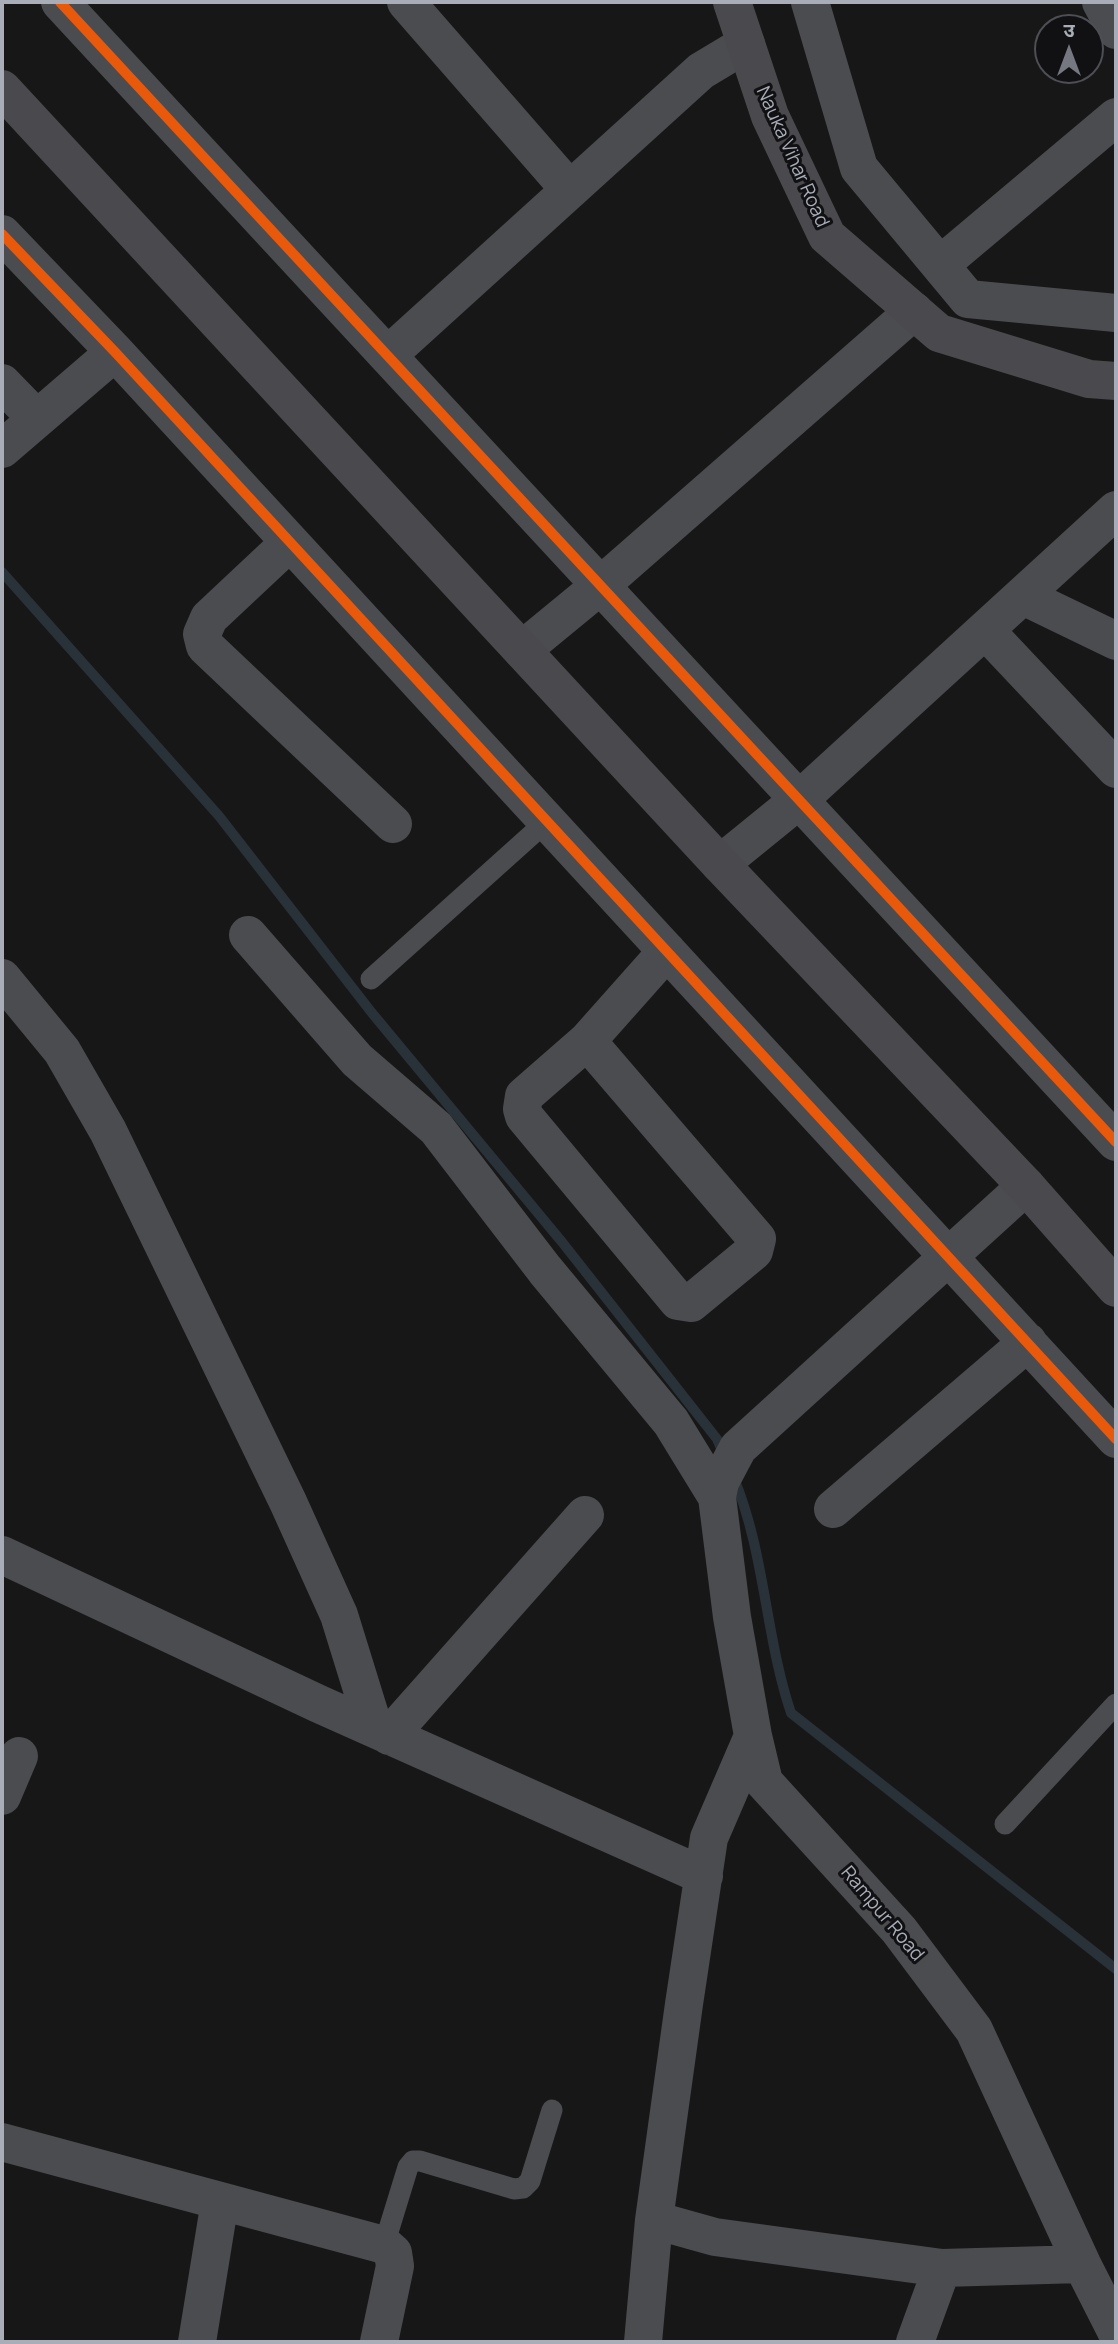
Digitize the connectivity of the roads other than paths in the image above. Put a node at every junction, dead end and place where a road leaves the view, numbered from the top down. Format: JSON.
{"nodes":[{"id":1,"x":60,"y":2,"type":"edge"},
{"id":2,"x":406,"y":2,"type":"edge"},
{"id":3,"x":732,"y":2,"type":"edge"},
{"id":4,"x":810,"y":2,"type":"edge"},
{"id":5,"x":1101,"y":2,"type":"edge"},
{"id":6,"x":1116,"y":30,"type":"edge"},
{"id":7,"x":746,"y":44,"type":"junction"},
{"id":8,"x":2,"y":89,"type":"edge"},
{"id":9,"x":1116,"y":117,"type":"edge"},
{"id":10,"x":570,"y":190,"type":"junction"},
{"id":11,"x":2,"y":234,"type":"edge"},
{"id":12,"x":940,"y":265,"type":"junction"},
{"id":13,"x":914,"y":311,"type":"junction"},
{"id":14,"x":1116,"y":313,"type":"edge"},
{"id":15,"x":115,"y":352,"type":"junction"},
{"id":16,"x":388,"y":355,"type":"junction"},
{"id":17,"x":1116,"y":382,"type":"edge"},
{"id":18,"x":2,"y":383,"type":"edge"},
{"id":19,"x":37,"y":419,"type":"junction"},
{"id":20,"x":2,"y":449,"type":"edge"},
{"id":21,"x":1116,"y":510,"type":"edge"},
{"id":22,"x":290,"y":542,"type":"junction"},
{"id":23,"x":601,"y":585,"type":"junction"},
{"id":24,"x":1023,"y":596,"type":"junction"},
{"id":25,"x":985,"y":630,"type":"junction"},
{"id":26,"x":1116,"y":641,"type":"edge"},
{"id":27,"x":522,"y":650,"type":"junction"},
{"id":28,"x":1116,"y":769,"type":"edge"},
{"id":29,"x":800,"y":799,"type":"junction"},
{"id":30,"x":547,"y":821,"type":"junction"},
{"id":31,"x":393,"y":824,"type":"dead end"},
{"id":32,"x":720,"y":864,"type":"junction"},
{"id":33,"x":248,"y":935,"type":"dead end"},
{"id":34,"x":667,"y":951,"type":"junction"},
{"id":35,"x":2,"y":978,"type":"edge"},
{"id":36,"x":371,"y":979,"type":"dead end"},
{"id":37,"x":587,"y":1041,"type":"junction"},
{"id":38,"x":1116,"y":1142,"type":"edge"},
{"id":39,"x":1026,"y":1186,"type":"junction"},
{"id":40,"x":948,"y":1256,"type":"junction"},
{"id":41,"x":1116,"y":1288,"type":"edge"},
{"id":42,"x":1028,"y":1342,"type":"junction"},
{"id":43,"x":1116,"y":1439,"type":"edge"},
{"id":44,"x":719,"y":1490,"type":"junction"},
{"id":45,"x":833,"y":1508,"type":"dead end"},
{"id":46,"x":585,"y":1514,"type":"dead end"},
{"id":47,"x":2,"y":1555,"type":"edge"},
{"id":48,"x":1116,"y":1704,"type":"edge"},
{"id":49,"x":382,"y":1732,"type":"junction"},
{"id":50,"x":753,"y":1736,"type":"junction"},
{"id":51,"x":19,"y":1756,"type":"dead end"},
{"id":52,"x":2,"y":1796,"type":"edge"},
{"id":53,"x":1005,"y":1824,"type":"dead end"},
{"id":54,"x":704,"y":1876,"type":"junction"},
{"id":55,"x":552,"y":2110,"type":"dead end"},
{"id":56,"x":2,"y":2142,"type":"edge"},
{"id":57,"x":220,"y":2201,"type":"junction"},
{"id":58,"x":654,"y":2220,"type":"junction"},
{"id":59,"x":384,"y":2245,"type":"junction"},
{"id":60,"x":1083,"y":2264,"type":"junction"},
{"id":61,"x":942,"y":2269,"type":"junction"},
{"id":62,"x":1116,"y":2331,"type":"edge"},
{"id":63,"x":197,"y":2342,"type":"edge"},
{"id":64,"x":379,"y":2342,"type":"edge"},
{"id":65,"x":643,"y":2342,"type":"edge"},
{"id":66,"x":915,"y":2342,"type":"edge"}],
"edges":[{"from":1,"to":16,"type":"street"},
{"from":2,"to":10,"type":"street"},
{"from":3,"to":7,"type":"main road","name":"Nauka Vihar Road"},
{"from":4,"to":12,"type":"street"},
{"from":5,"to":6,"type":"street"},
{"from":7,"to":10,"type":"street"},
{"from":7,"to":13,"type":"main road","name":"Nauka Vihar Road"},
{"from":8,"to":27,"type":"main road"},
{"from":9,"to":12,"type":"street"},
{"from":10,"to":16,"type":"street"},
{"from":11,"to":15,"type":"street"},
{"from":12,"to":14,"type":"street"},
{"from":13,"to":17,"type":"main road","name":"Nauka Vihar Road"},
{"from":13,"to":23,"type":"street"},
{"from":15,"to":19,"type":"street"},
{"from":15,"to":22,"type":"street"},
{"from":16,"to":23,"type":"street"},
{"from":18,"to":19,"type":"street"},
{"from":19,"to":20,"type":"street"},
{"from":21,"to":24,"type":"street"},
{"from":22,"to":30,"type":"street"},
{"from":22,"to":31,"type":"street"},
{"from":23,"to":27,"type":"street"},
{"from":23,"to":29,"type":"street"},
{"from":24,"to":25,"type":"street"},
{"from":24,"to":26,"type":"street"},
{"from":25,"to":28,"type":"street"},
{"from":25,"to":29,"type":"street"},
{"from":27,"to":32,"type":"main road"},
{"from":29,"to":32,"type":"street"},
{"from":29,"to":38,"type":"street"},
{"from":30,"to":34,"type":"street"},
{"from":30,"to":36,"type":"lane"},
{"from":32,"to":39,"type":"main road"},
{"from":33,"to":44,"type":"street"},
{"from":34,"to":37,"type":"street"},
{"from":34,"to":40,"type":"street"},
{"from":35,"to":49,"type":"street"},
{"from":37,"to":37,"type":"street"},
{"from":39,"to":40,"type":"street"},
{"from":39,"to":41,"type":"main road"},
{"from":40,"to":42,"type":"street"},
{"from":40,"to":44,"type":"street"},
{"from":42,"to":43,"type":"street"},
{"from":42,"to":45,"type":"street"},
{"from":44,"to":50,"type":"street","name":"Rampur Road"},
{"from":46,"to":49,"type":"street"},
{"from":47,"to":49,"type":"street"},
{"from":48,"to":53,"type":"lane"},
{"from":49,"to":54,"type":"street"},
{"from":50,"to":54,"type":"street"},
{"from":50,"to":60,"type":"street","name":"Rampur Road"},
{"from":51,"to":52,"type":"street"},
{"from":54,"to":58,"type":"street"},
{"from":55,"to":59,"type":"lane"},
{"from":56,"to":57,"type":"street"},
{"from":57,"to":59,"type":"street"},
{"from":57,"to":63,"type":"street"},
{"from":58,"to":61,"type":"street"},
{"from":58,"to":65,"type":"street"},
{"from":59,"to":64,"type":"street"},
{"from":60,"to":61,"type":"street"},
{"from":60,"to":62,"type":"street","name":"Rampur Road"},
{"from":61,"to":66,"type":"street"}]}
